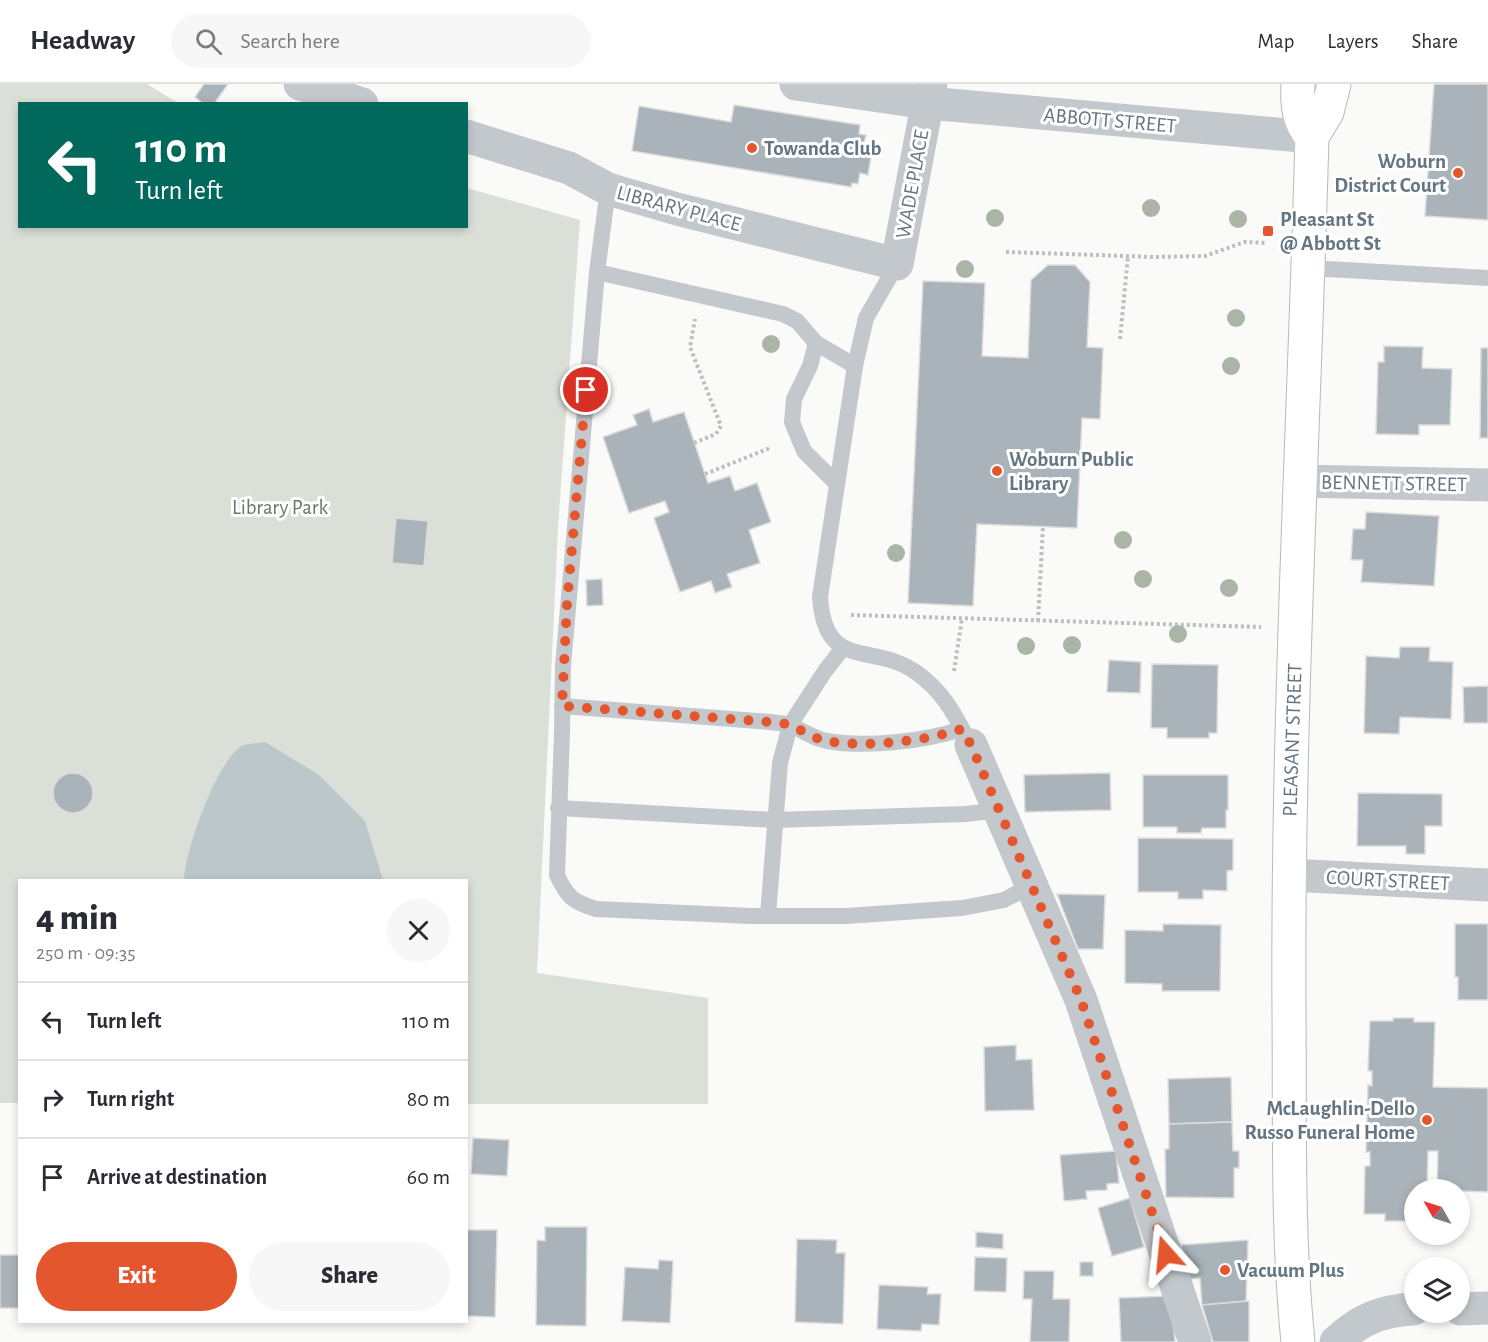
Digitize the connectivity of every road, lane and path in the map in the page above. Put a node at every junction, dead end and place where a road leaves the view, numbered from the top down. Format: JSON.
{"nodes":[{"id":1,"x":300,"y":84,"type":"edge"},
{"id":2,"x":796,"y":84,"type":"edge"},
{"id":3,"x":1298,"y":84,"type":"edge"},
{"id":4,"x":1334,"y":84,"type":"edge"},
{"id":5,"x":929,"y":94,"type":"edge"},
{"id":6,"x":356,"y":102,"type":"edge"},
{"id":7,"x":468,"y":137,"type":"edge"},
{"id":8,"x":1312,"y":137,"type":"junction"},
{"id":9,"x":608,"y":189,"type":"junction"},
{"id":10,"x":1267,"y":243,"type":"dead end"},
{"id":11,"x":1006,"y":252,"type":"dead end"},
{"id":12,"x":1128,"y":256,"type":"junction"},
{"id":13,"x":897,"y":264,"type":"junction"},
{"id":14,"x":1309,"y":268,"type":"junction"},
{"id":15,"x":597,"y":272,"type":"junction"},
{"id":16,"x":1488,"y":278,"type":"edge"},
{"id":17,"x":700,"y":295,"type":"junction"},
{"id":18,"x":1120,"y":339,"type":"dead end"},
{"id":19,"x":816,"y":343,"type":"junction"},
{"id":20,"x":855,"y":366,"type":"junction"},
{"id":21,"x":694,"y":443,"type":"dead end"},
{"id":22,"x":770,"y":448,"type":"dead end"},
{"id":23,"x":705,"y":474,"type":"dead end"},
{"id":24,"x":1300,"y":481,"type":"junction"},
{"id":25,"x":836,"y":483,"type":"junction"},
{"id":26,"x":1488,"y":485,"type":"edge"},
{"id":27,"x":1043,"y":526,"type":"dead end"},
{"id":28,"x":821,"y":614,"type":"junction"},
{"id":29,"x":962,"y":619,"type":"junction"},
{"id":30,"x":1038,"y":621,"type":"junction"},
{"id":31,"x":1295,"y":629,"type":"junction"},
{"id":32,"x":843,"y":648,"type":"junction"},
{"id":33,"x":942,"y":694,"type":"junction"},
{"id":34,"x":562,"y":706,"type":"junction"},
{"id":35,"x":790,"y":725,"type":"junction"},
{"id":36,"x":967,"y":737,"type":"junction"},
{"id":37,"x":558,"y":808,"type":"junction"},
{"id":38,"x":999,"y":810,"type":"junction"},
{"id":39,"x":775,"y":820,"type":"junction"},
{"id":40,"x":1288,"y":875,"type":"junction"},
{"id":41,"x":1032,"y":885,"type":"junction"},
{"id":42,"x":1488,"y":885,"type":"edge"},
{"id":43,"x":768,"y":915,"type":"junction"},
{"id":44,"x":1488,"y":1308,"type":"edge"},
{"id":45,"x":1470,"y":1309,"type":"edge"},
{"id":46,"x":1404,"y":1310,"type":"edge"},
{"id":47,"x":1195,"y":1342,"type":"edge"},
{"id":48,"x":1298,"y":1342,"type":"edge"},
{"id":49,"x":1336,"y":1342,"type":"edge"}],
"edges":[{"from":1,"to":6,"type":"street"},
{"from":2,"to":5,"type":"street"},
{"from":3,"to":8,"type":"main road","name":"PLEASANT STREET"},
{"from":4,"to":8,"type":"main road","name":"PLEASANT STREET"},
{"from":5,"to":8,"type":"street","name":"ABBOTT STREET"},
{"from":5,"to":13,"type":"street","name":"WADE PLACE"},
{"from":7,"to":9,"type":"street","name":"LIBRARY PLACE"},
{"from":8,"to":14,"type":"main road","name":"PLEASANT STREET"},
{"from":9,"to":13,"type":"street","name":"LIBRARY PLACE"},
{"from":9,"to":15,"type":"lane"},
{"from":10,"to":12,"type":"path"},
{"from":11,"to":12,"type":"path"},
{"from":12,"to":18,"type":"path"},
{"from":13,"to":20,"type":"lane"},
{"from":14,"to":16,"type":"lane"},
{"from":14,"to":24,"type":"main road","name":"PLEASANT STREET"},
{"from":15,"to":17,"type":"lane"},
{"from":15,"to":34,"type":"lane"},
{"from":17,"to":19,"type":"lane"},
{"from":17,"to":21,"type":"path"},
{"from":19,"to":20,"type":"lane"},
{"from":19,"to":25,"type":"lane"},
{"from":20,"to":25,"type":"lane"},
{"from":22,"to":23,"type":"path"},
{"from":24,"to":26,"type":"street","name":"BENNETT STREET"},
{"from":24,"to":31,"type":"main road","name":"PLEASANT STREET"},
{"from":25,"to":28,"type":"lane"},
{"from":27,"to":30,"type":"path"},
{"from":28,"to":29,"type":"path"},
{"from":28,"to":32,"type":"lane"},
{"from":29,"to":30,"type":"path"},
{"from":29,"to":33,"type":"path"},
{"from":30,"to":31,"type":"path"},
{"from":31,"to":40,"type":"main road","name":"PLEASANT STREET"},
{"from":32,"to":33,"type":"lane"},
{"from":32,"to":35,"type":"lane"},
{"from":33,"to":36,"type":"lane"},
{"from":34,"to":35,"type":"lane"},
{"from":34,"to":37,"type":"lane"},
{"from":35,"to":36,"type":"lane"},
{"from":35,"to":39,"type":"lane"},
{"from":36,"to":38,"type":"street"},
{"from":37,"to":39,"type":"lane"},
{"from":37,"to":43,"type":"lane"},
{"from":38,"to":39,"type":"lane"},
{"from":38,"to":41,"type":"street"},
{"from":39,"to":43,"type":"lane"},
{"from":40,"to":42,"type":"street","name":"COURT STREET"},
{"from":40,"to":48,"type":"main road","name":"PLEASANT STREET"},
{"from":41,"to":43,"type":"lane"},
{"from":41,"to":47,"type":"street"},
{"from":44,"to":45,"type":"street"},
{"from":46,"to":49,"type":"street"}]}
